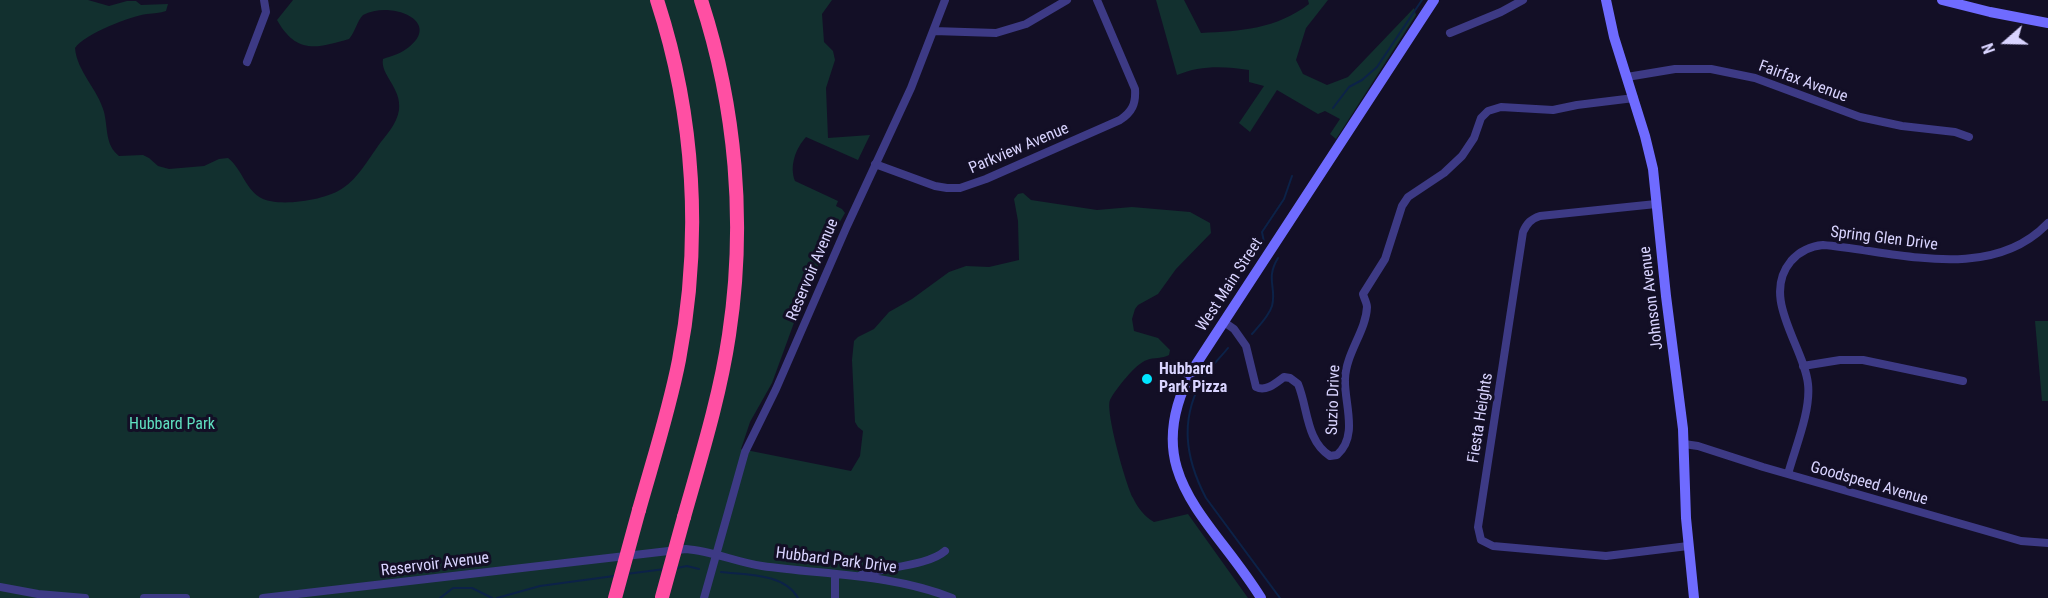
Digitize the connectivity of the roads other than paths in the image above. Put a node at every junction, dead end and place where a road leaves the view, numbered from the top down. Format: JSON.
{"nodes":[{"id":1,"x":264,"y":0,"type":"edge"},
{"id":2,"x":657,"y":0,"type":"edge"},
{"id":3,"x":701,"y":0,"type":"edge"},
{"id":4,"x":945,"y":0,"type":"edge"},
{"id":5,"x":1067,"y":0,"type":"edge"},
{"id":6,"x":1097,"y":0,"type":"edge"},
{"id":7,"x":1434,"y":0,"type":"edge"},
{"id":8,"x":1523,"y":0,"type":"edge"},
{"id":9,"x":1606,"y":0,"type":"edge"},
{"id":10,"x":1942,"y":0,"type":"edge"},
{"id":11,"x":2048,"y":23,"type":"edge"},
{"id":12,"x":934,"y":30,"type":"junction"},
{"id":13,"x":1450,"y":33,"type":"dead end"},
{"id":14,"x":247,"y":62,"type":"dead end"},
{"id":15,"x":1627,"y":77,"type":"junction"},
{"id":16,"x":1634,"y":98,"type":"junction"},
{"id":17,"x":1969,"y":137,"type":"dead end"},
{"id":18,"x":875,"y":164,"type":"junction"},
{"id":19,"x":1656,"y":204,"type":"junction"},
{"id":20,"x":2048,"y":223,"type":"edge"},
{"id":21,"x":1224,"y":322,"type":"junction"},
{"id":22,"x":1803,"y":366,"type":"junction"},
{"id":23,"x":1963,"y":381,"type":"dead end"},
{"id":24,"x":1684,"y":444,"type":"junction"},
{"id":25,"x":1788,"y":474,"type":"junction"},
{"id":26,"x":2048,"y":543,"type":"edge"},
{"id":27,"x":1688,"y":546,"type":"junction"},
{"id":28,"x":945,"y":551,"type":"dead end"},
{"id":29,"x":716,"y":554,"type":"junction"},
{"id":30,"x":835,"y":575,"type":"junction"},
{"id":31,"x":856,"y":576,"type":"junction"},
{"id":32,"x":0,"y":587,"type":"edge"},
{"id":33,"x":85,"y":598,"type":"edge"},
{"id":34,"x":144,"y":598,"type":"edge"},
{"id":35,"x":186,"y":598,"type":"edge"},
{"id":36,"x":263,"y":598,"type":"edge"},
{"id":37,"x":615,"y":598,"type":"edge"},
{"id":38,"x":662,"y":598,"type":"edge"},
{"id":39,"x":704,"y":598,"type":"edge"},
{"id":40,"x":836,"y":598,"type":"edge"},
{"id":41,"x":952,"y":598,"type":"edge"},
{"id":42,"x":1261,"y":598,"type":"edge"},
{"id":43,"x":1695,"y":598,"type":"edge"}],
"edges":[{"from":1,"to":14,"type":"street"},
{"from":2,"to":37,"type":"highway","bridge":true},
{"from":3,"to":38,"type":"highway","bridge":true},
{"from":4,"to":12,"type":"street","name":"Reservoir Avenue"},
{"from":5,"to":12,"type":"street"},
{"from":6,"to":18,"type":"street","name":"Parkview Avenue"},
{"from":7,"to":21,"type":"street","name":"West Main Street"},
{"from":8,"to":13,"type":"street"},
{"from":9,"to":15,"type":"street","name":"Johnson Avenue"},
{"from":10,"to":11,"type":"street"},
{"from":12,"to":18,"type":"street","name":"Reservoir Avenue"},
{"from":15,"to":16,"type":"street","name":"Johnson Avenue"},
{"from":15,"to":17,"type":"street","name":"Fairfax Avenue"},
{"from":16,"to":19,"type":"street","name":"Johnson Avenue"},
{"from":16,"to":21,"type":"street","name":"Suzio Drive"},
{"from":18,"to":29,"type":"street","name":"Reservoir Avenue"},
{"from":19,"to":24,"type":"street","name":"Johnson Avenue"},
{"from":19,"to":27,"type":"street","name":"Fiesta Heights"},
{"from":20,"to":22,"type":"street","name":"Spring Glen Drive"},
{"from":21,"to":42,"type":"street","name":"West Main Street"},
{"from":22,"to":23,"type":"street"},
{"from":22,"to":25,"type":"street","name":"Spring Glen Drive"},
{"from":24,"to":25,"type":"street","name":"Goodspeed Avenue"},
{"from":24,"to":27,"type":"street","name":"Johnson Avenue"},
{"from":25,"to":26,"type":"street","name":"Goodspeed Avenue"},
{"from":27,"to":43,"type":"street","name":"Johnson Avenue"},
{"from":28,"to":31,"type":"street"},
{"from":29,"to":30,"type":"street","name":"Hubbard Park Drive"},
{"from":29,"to":36,"type":"street","name":"Reservoir Avenue"},
{"from":29,"to":39,"type":"street","name":"Reservoir Avenue"},
{"from":30,"to":31,"type":"street","name":"Hubbard Park Drive"},
{"from":30,"to":40,"type":"street"},
{"from":31,"to":41,"type":"street","name":"Hubbard Park Drive"},
{"from":32,"to":33,"type":"street"},
{"from":34,"to":35,"type":"street"}]}
